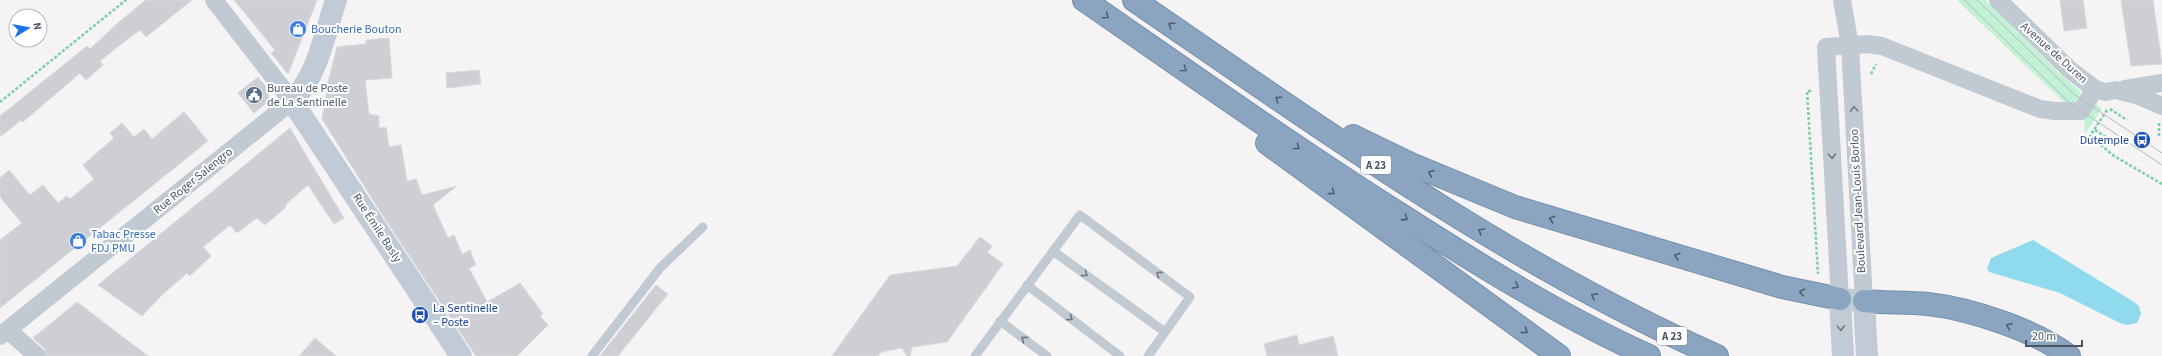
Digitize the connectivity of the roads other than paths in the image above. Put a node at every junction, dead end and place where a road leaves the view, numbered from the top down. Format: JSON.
{"nodes":[{"id":1,"x":214,"y":0,"type":"edge"},
{"id":2,"x":336,"y":0,"type":"edge"},
{"id":3,"x":1084,"y":0,"type":"edge"},
{"id":4,"x":1134,"y":0,"type":"edge"},
{"id":5,"x":1842,"y":0,"type":"edge"},
{"id":6,"x":1998,"y":0,"type":"edge"},
{"id":7,"x":1850,"y":46,"type":"junction"},
{"id":8,"x":2162,"y":83,"type":"edge"},
{"id":9,"x":1207,"y":85,"type":"junction"},
{"id":10,"x":2095,"y":89,"type":"junction"},
{"id":11,"x":2113,"y":97,"type":"junction"},
{"id":12,"x":292,"y":100,"type":"junction"},
{"id":13,"x":1298,"y":112,"type":"junction"},
{"id":14,"x":2160,"y":114,"type":"edge"},
{"id":15,"x":703,"y":227,"type":"dead end"},
{"id":16,"x":1053,"y":251,"type":"junction"},
{"id":17,"x":1027,"y":286,"type":"junction"},
{"id":18,"x":1840,"y":299,"type":"junction"},
{"id":19,"x":1864,"y":301,"type":"junction"},
{"id":20,"x":1000,"y":321,"type":"junction"},
{"id":21,"x":1165,"y":332,"type":"junction"},
{"id":22,"x":4,"y":333,"type":"edge"},
{"id":23,"x":37,"y":356,"type":"edge"},
{"id":24,"x":461,"y":356,"type":"edge"},
{"id":25,"x":592,"y":356,"type":"edge"},
{"id":26,"x":974,"y":356,"type":"edge"},
{"id":27,"x":1048,"y":356,"type":"edge"},
{"id":28,"x":1120,"y":356,"type":"edge"},
{"id":29,"x":1148,"y":356,"type":"edge"},
{"id":30,"x":1559,"y":356,"type":"edge"},
{"id":31,"x":1649,"y":356,"type":"edge"},
{"id":32,"x":1717,"y":356,"type":"edge"},
{"id":33,"x":1843,"y":356,"type":"edge"},
{"id":34,"x":1867,"y":356,"type":"edge"},
{"id":35,"x":2069,"y":356,"type":"edge"}],
"edges":[{"from":1,"to":12,"type":"street"},
{"from":2,"to":12,"type":"street"},
{"from":3,"to":9,"type":"highway","number":"A 23","one_way":true},
{"from":13,"to":4,"type":"highway","number":"A 23","one_way":true},
{"from":5,"to":7,"type":"street","name":"Boulevard Jean-Louis Borloo"},
{"from":6,"to":10,"type":"street","name":"Avenue de Duren"},
{"from":7,"to":10,"type":"street"},
{"from":7,"to":18,"type":"street","name":"Boulevard Jean-Louis Borloo","one_way":true},
{"from":19,"to":7,"type":"street","name":"Boulevard Jean-Louis Borloo","one_way":true},
{"from":8,"to":11,"type":"street"},
{"from":9,"to":30,"type":"highway","one_way":true},
{"from":9,"to":31,"type":"highway","number":"A 23","one_way":true},
{"from":10,"to":11,"type":"street","name":"Avenue de Duren"},
{"from":11,"to":14,"type":"street","name":"Avenue de Duren"},
{"from":12,"to":22,"type":"street","name":"Rue Roger Salengro"},
{"from":12,"to":24,"type":"street","name":"Rue Émile Basly"},
{"from":18,"to":13,"type":"highway","one_way":true},
{"from":32,"to":13,"type":"highway","number":"A 23","one_way":true},
{"from":15,"to":25,"type":"lane"},
{"from":16,"to":17,"type":"lane"},
{"from":16,"to":21,"type":"lane","one_way":true},
{"from":21,"to":16,"type":"lane","one_way":true},
{"from":17,"to":20,"type":"lane"},
{"from":17,"to":28,"type":"lane","one_way":true},
{"from":18,"to":19,"type":"street"},
{"from":18,"to":33,"type":"street","name":"Boulevard Jean-Louis Borloo","one_way":true},
{"from":19,"to":34,"type":"street","name":"Boulevard Jean-Louis Borloo"},
{"from":35,"to":19,"type":"highway","one_way":true},
{"from":20,"to":26,"type":"lane"},
{"from":27,"to":20,"type":"lane","one_way":true},
{"from":21,"to":29,"type":"lane"},
{"from":22,"to":23,"type":"street"}]}
